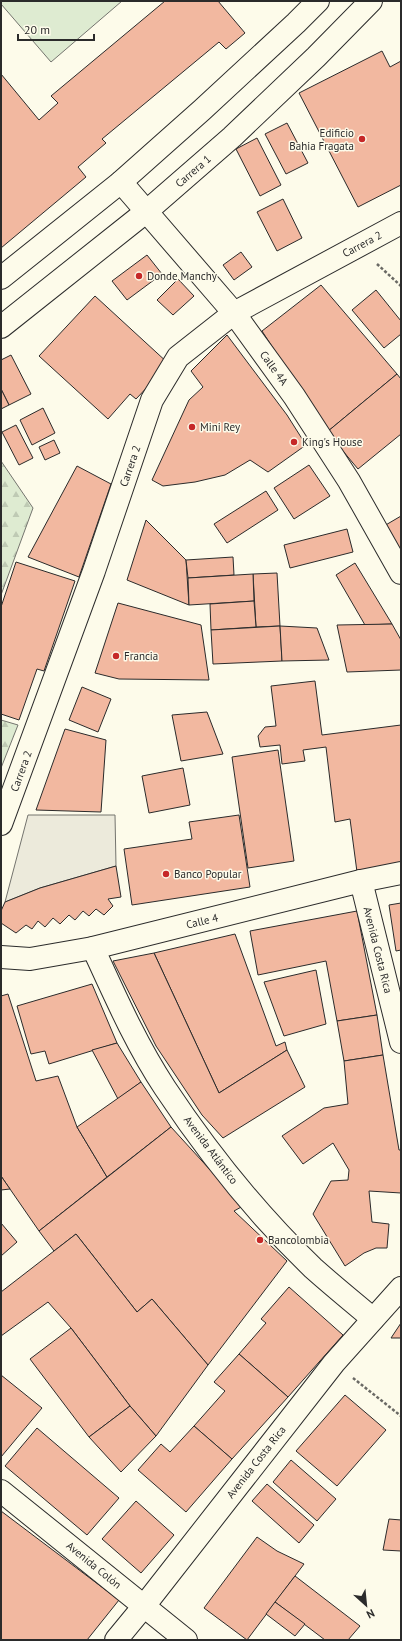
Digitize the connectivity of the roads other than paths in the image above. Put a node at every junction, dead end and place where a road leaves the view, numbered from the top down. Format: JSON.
{"nodes":[{"id":1,"x":318,"y":1,"type":"edge"},
{"id":2,"x":371,"y":1,"type":"edge"},
{"id":3,"x":121,"y":182,"type":"junction"},
{"id":4,"x":147,"y":211,"type":"junction"},
{"id":5,"x":401,"y":223,"type":"edge"},
{"id":6,"x":1,"y":278,"type":"edge"},
{"id":7,"x":234,"y":313,"type":"junction"},
{"id":8,"x":1,"y":327,"type":"edge"},
{"id":9,"x":401,"y":573,"type":"edge"},
{"id":10,"x":1,"y":824,"type":"edge"},
{"id":11,"x":401,"y":873,"type":"edge"},
{"id":12,"x":361,"y":881,"type":"junction"},
{"id":13,"x":93,"y":948,"type":"junction"},
{"id":14,"x":1,"y":957,"type":"edge"},
{"id":15,"x":401,"y":1042,"type":"edge"},
{"id":16,"x":401,"y":1288,"type":"edge"},
{"id":17,"x":373,"y":1319,"type":"junction"},
{"id":18,"x":1,"y":1491,"type":"edge"},
{"id":19,"x":144,"y":1606,"type":"junction"},
{"id":20,"x":116,"y":1640,"type":"edge"},
{"id":21,"x":186,"y":1640,"type":"edge"}],
"edges":[{"from":1,"to":3,"type":"main road"},
{"from":2,"to":4,"type":"main road","name":"Carrera 1"},
{"from":3,"to":4,"type":"main road","name":"Calle 4A"},
{"from":3,"to":6,"type":"main road"},
{"from":4,"to":7,"type":"main road","name":"Calle 4A"},
{"from":4,"to":8,"type":"main road","name":"Carrera 1"},
{"from":5,"to":7,"type":"main road","name":"Carrera 2"},
{"from":7,"to":9,"type":"main road","name":"Calle 4A"},
{"from":7,"to":10,"type":"main road","name":"Carrera 2"},
{"from":11,"to":12,"type":"main road","name":"Calle 4"},
{"from":12,"to":13,"type":"main road","name":"Calle 4"},
{"from":12,"to":15,"type":"main road","name":"Avenida Costa Rica"},
{"from":13,"to":14,"type":"main road","name":"Calle 4"},
{"from":13,"to":17,"type":"main road","name":"Avenida Atlántico"},
{"from":16,"to":17,"type":"main road","name":"Avenida Costa Rica"},
{"from":17,"to":19,"type":"main road","name":"Avenida Costa Rica"},
{"from":18,"to":19,"type":"main road","name":"Avenida Colón"},
{"from":19,"to":20,"type":"main road","name":"Avenida Costa Rica"},
{"from":19,"to":21,"type":"main road","name":"Avenida Colón"}]}
